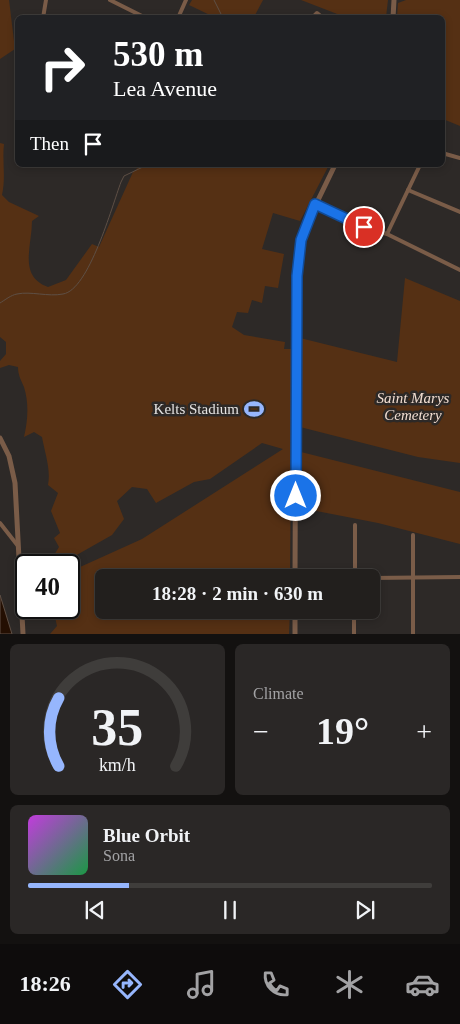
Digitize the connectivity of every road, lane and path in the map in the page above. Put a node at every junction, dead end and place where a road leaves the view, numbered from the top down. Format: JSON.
{"nodes":[{"id":1,"x":46,"y":0,"type":"edge"},
{"id":2,"x":110,"y":0,"type":"edge"},
{"id":3,"x":186,"y":0,"type":"edge"},
{"id":4,"x":394,"y":0,"type":"edge"},
{"id":5,"x":44,"y":15,"type":"edge"},
{"id":6,"x":140,"y":15,"type":"edge"},
{"id":7,"x":179,"y":15,"type":"edge"},
{"id":8,"x":393,"y":15,"type":"edge"},
{"id":9,"x":445,"y":154,"type":"edge"},
{"id":10,"x":460,"y":158,"type":"edge"},
{"id":11,"x":334,"y":167,"type":"edge"},
{"id":12,"x":419,"y":167,"type":"edge"},
{"id":13,"x":408,"y":190,"type":"junction"},
{"id":14,"x":315,"y":204,"type":"junction"},
{"id":15,"x":460,"y":212,"type":"edge"},
{"id":16,"x":387,"y":234,"type":"junction"},
{"id":17,"x":460,"y":270,"type":"edge"},
{"id":18,"x":0,"y":438,"type":"edge"},
{"id":19,"x":0,"y":523,"type":"edge"},
{"id":20,"x":355,"y":525,"type":"dead end"},
{"id":21,"x":413,"y":535,"type":"dead end"},
{"id":22,"x":19,"y":548,"type":"junction"},
{"id":23,"x":295,"y":569,"type":"edge"},
{"id":24,"x":355,"y":569,"type":"edge"},
{"id":25,"x":460,"y":577,"type":"edge"},
{"id":26,"x":380,"y":578,"type":"edge"},
{"id":27,"x":413,"y":578,"type":"junction"},
{"id":28,"x":295,"y":619,"type":"edge"},
{"id":29,"x":354,"y":619,"type":"edge"},
{"id":30,"x":23,"y":634,"type":"edge"},
{"id":31,"x":295,"y":634,"type":"edge"},
{"id":32,"x":354,"y":634,"type":"edge"},
{"id":33,"x":413,"y":634,"type":"edge"}],
"edges":[{"from":1,"to":5,"type":"street"},
{"from":2,"to":6,"type":"street"},
{"from":3,"to":7,"type":"street"},
{"from":4,"to":8,"type":"street"},
{"from":9,"to":10,"type":"street"},
{"from":11,"to":14,"type":"street"},
{"from":12,"to":13,"type":"street"},
{"from":13,"to":15,"type":"street"},
{"from":13,"to":16,"type":"street"},
{"from":14,"to":16,"type":"street"},
{"from":14,"to":23,"type":"street"},
{"from":16,"to":17,"type":"street"},
{"from":18,"to":22,"type":"street"},
{"from":19,"to":22,"type":"street"},
{"from":20,"to":24,"type":"street"},
{"from":21,"to":27,"type":"street"},
{"from":22,"to":30,"type":"street"},
{"from":25,"to":27,"type":"street"},
{"from":26,"to":27,"type":"street"},
{"from":27,"to":33,"type":"street"},
{"from":28,"to":31,"type":"street"},
{"from":29,"to":32,"type":"street"}]}
